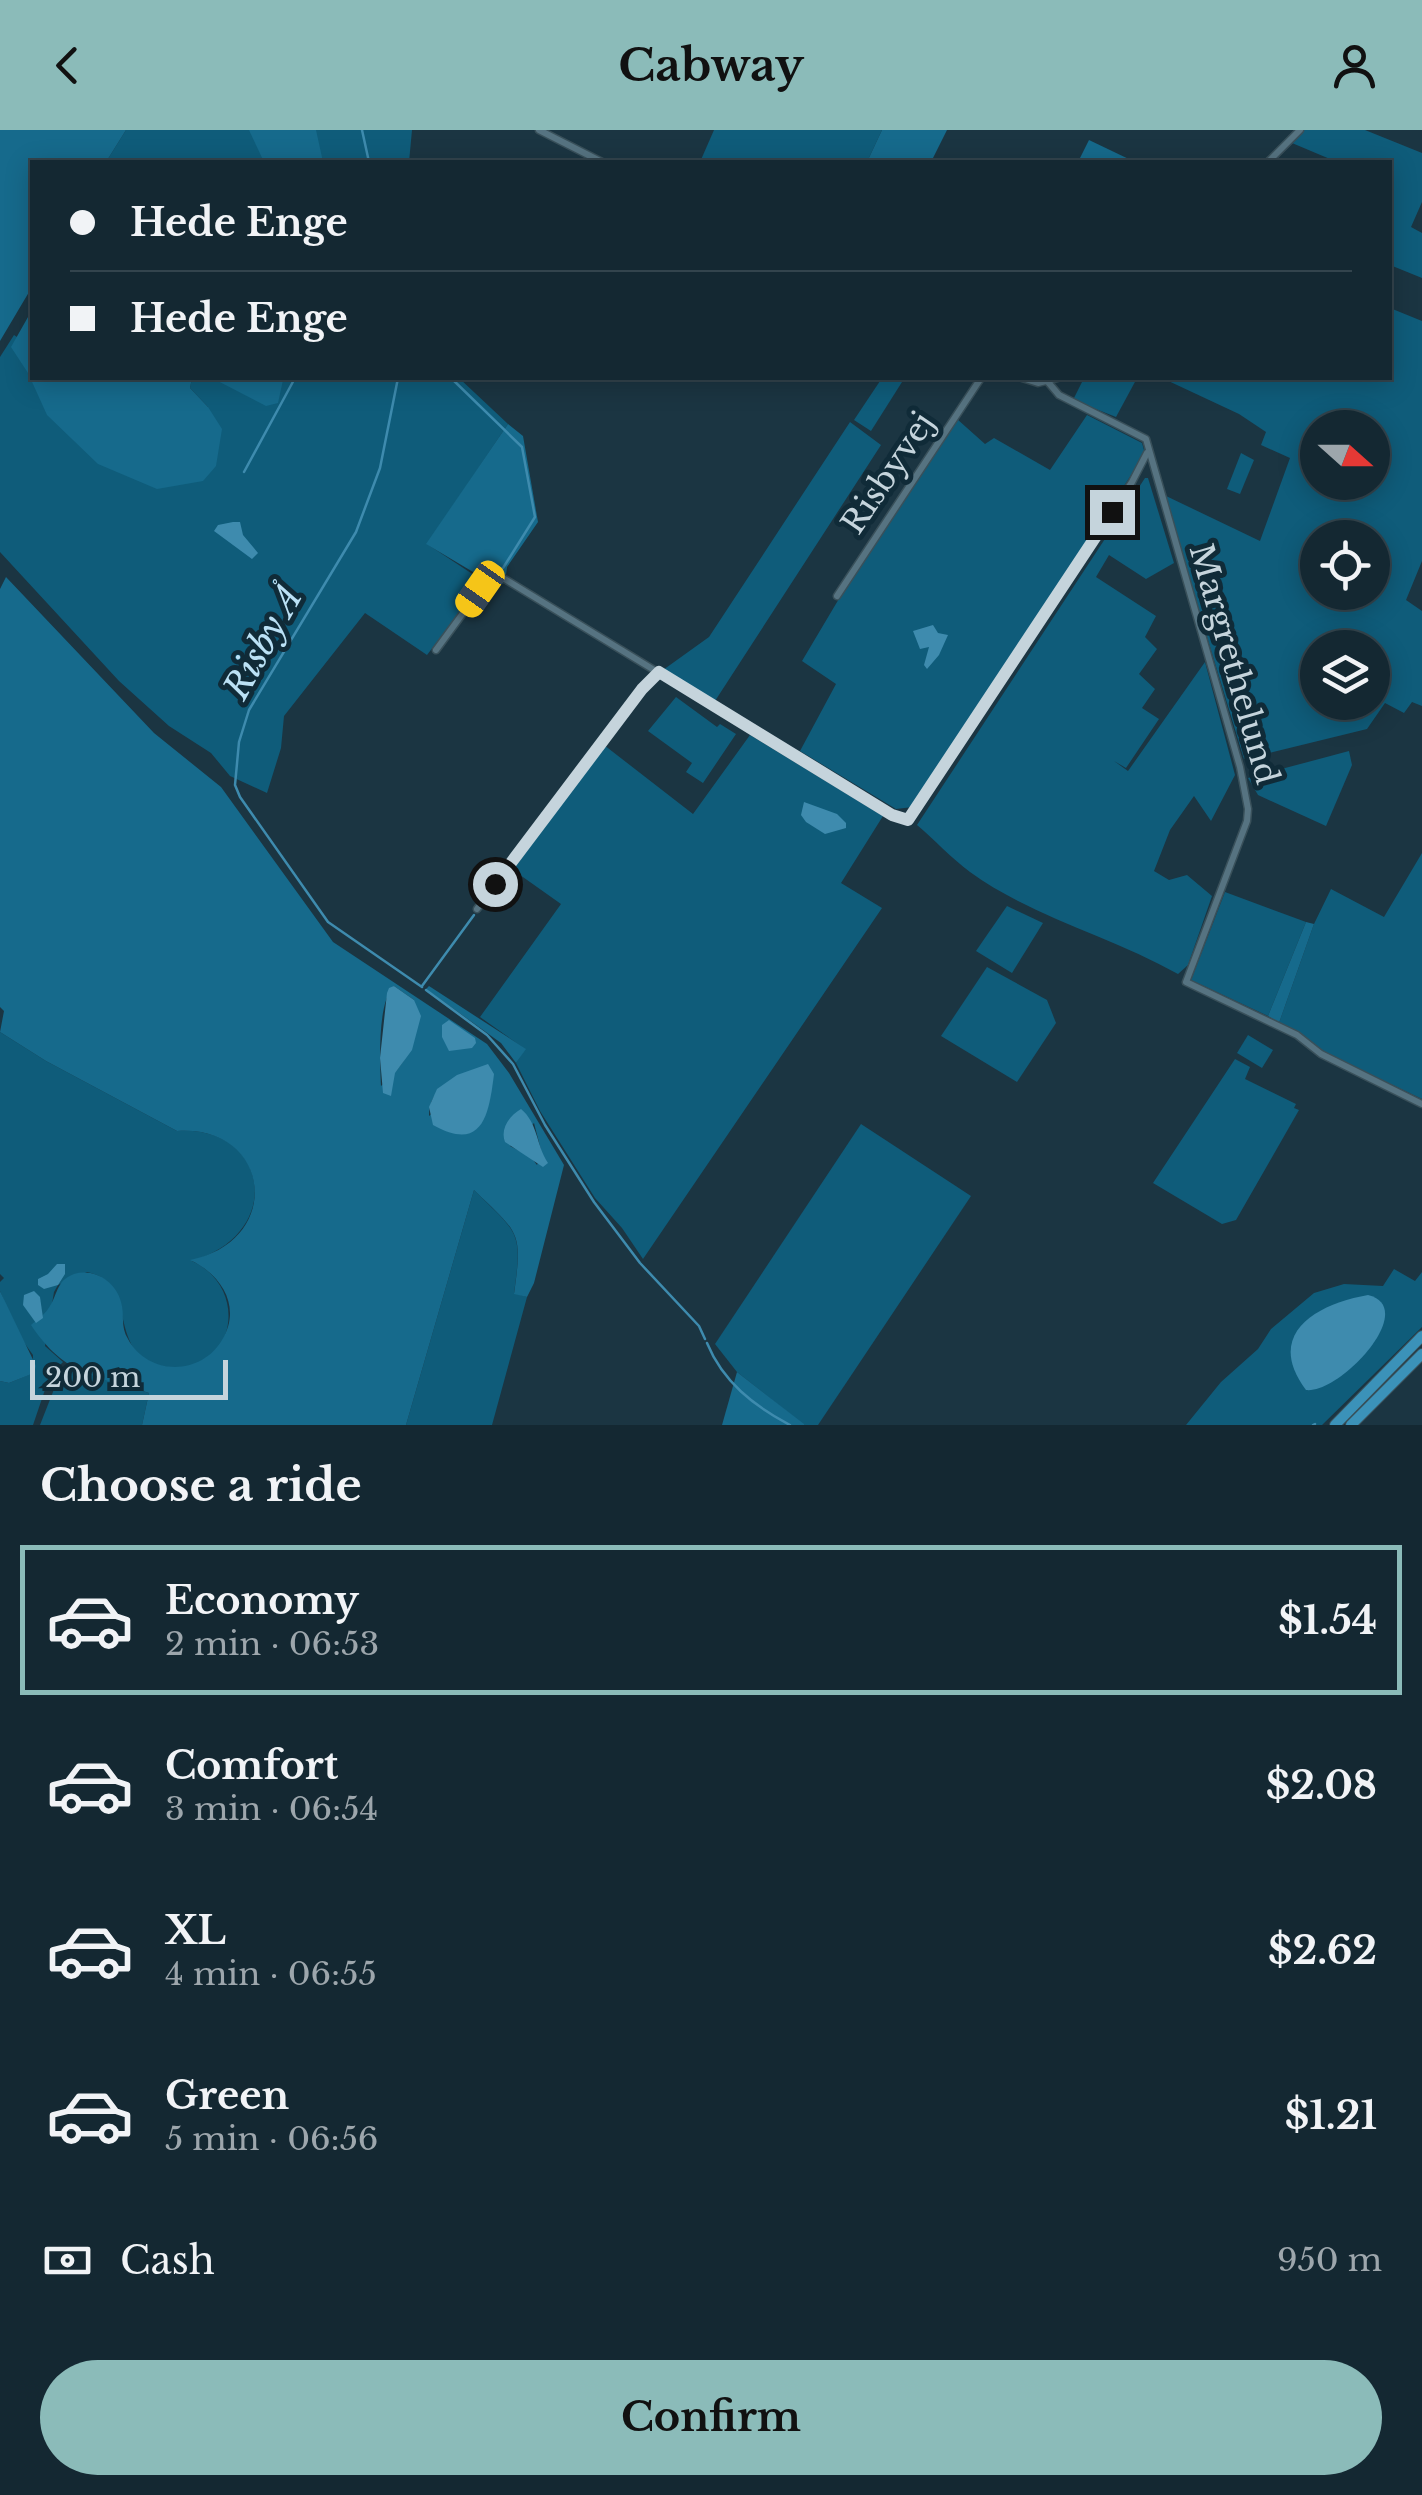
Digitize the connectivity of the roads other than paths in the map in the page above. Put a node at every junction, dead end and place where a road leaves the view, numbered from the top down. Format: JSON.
{"nodes":[{"id":1,"x":539,"y":130,"type":"edge"},
{"id":2,"x":1300,"y":130,"type":"edge"},
{"id":3,"x":598,"y":160,"type":"edge"},
{"id":4,"x":1270,"y":160,"type":"edge"},
{"id":5,"x":981,"y":380,"type":"edge"},
{"id":6,"x":1035,"y":380,"type":"edge"},
{"id":7,"x":1053,"y":380,"type":"edge"},
{"id":8,"x":1048,"y":382,"type":"junction"},
{"id":9,"x":1147,"y":453,"type":"junction"},
{"id":10,"x":837,"y":596,"type":"dead end"},
{"id":11,"x":436,"y":650,"type":"dead end"},
{"id":12,"x":659,"y":672,"type":"junction"},
{"id":13,"x":477,"y":909,"type":"dead end"},
{"id":14,"x":1422,"y":1104,"type":"edge"},
{"id":15,"x":1422,"y":1336,"type":"edge"},
{"id":16,"x":1422,"y":1354,"type":"edge"},
{"id":17,"x":1335,"y":1425,"type":"edge"},
{"id":18,"x":1351,"y":1425,"type":"edge"}],
"edges":[{"from":1,"to":3,"type":"street"},
{"from":2,"to":4,"type":"street"},
{"from":5,"to":10,"type":"street","name":"Risbyvej"},
{"from":6,"to":8,"type":"street"},
{"from":7,"to":8,"type":"street"},
{"from":8,"to":9,"type":"street"},
{"from":9,"to":12,"type":"street"},
{"from":9,"to":14,"type":"street","name":"Margrethelund"},
{"from":11,"to":12,"type":"street"},
{"from":12,"to":13,"type":"street"},
{"from":15,"to":17,"type":"highway"},
{"from":16,"to":18,"type":"highway"}]}
